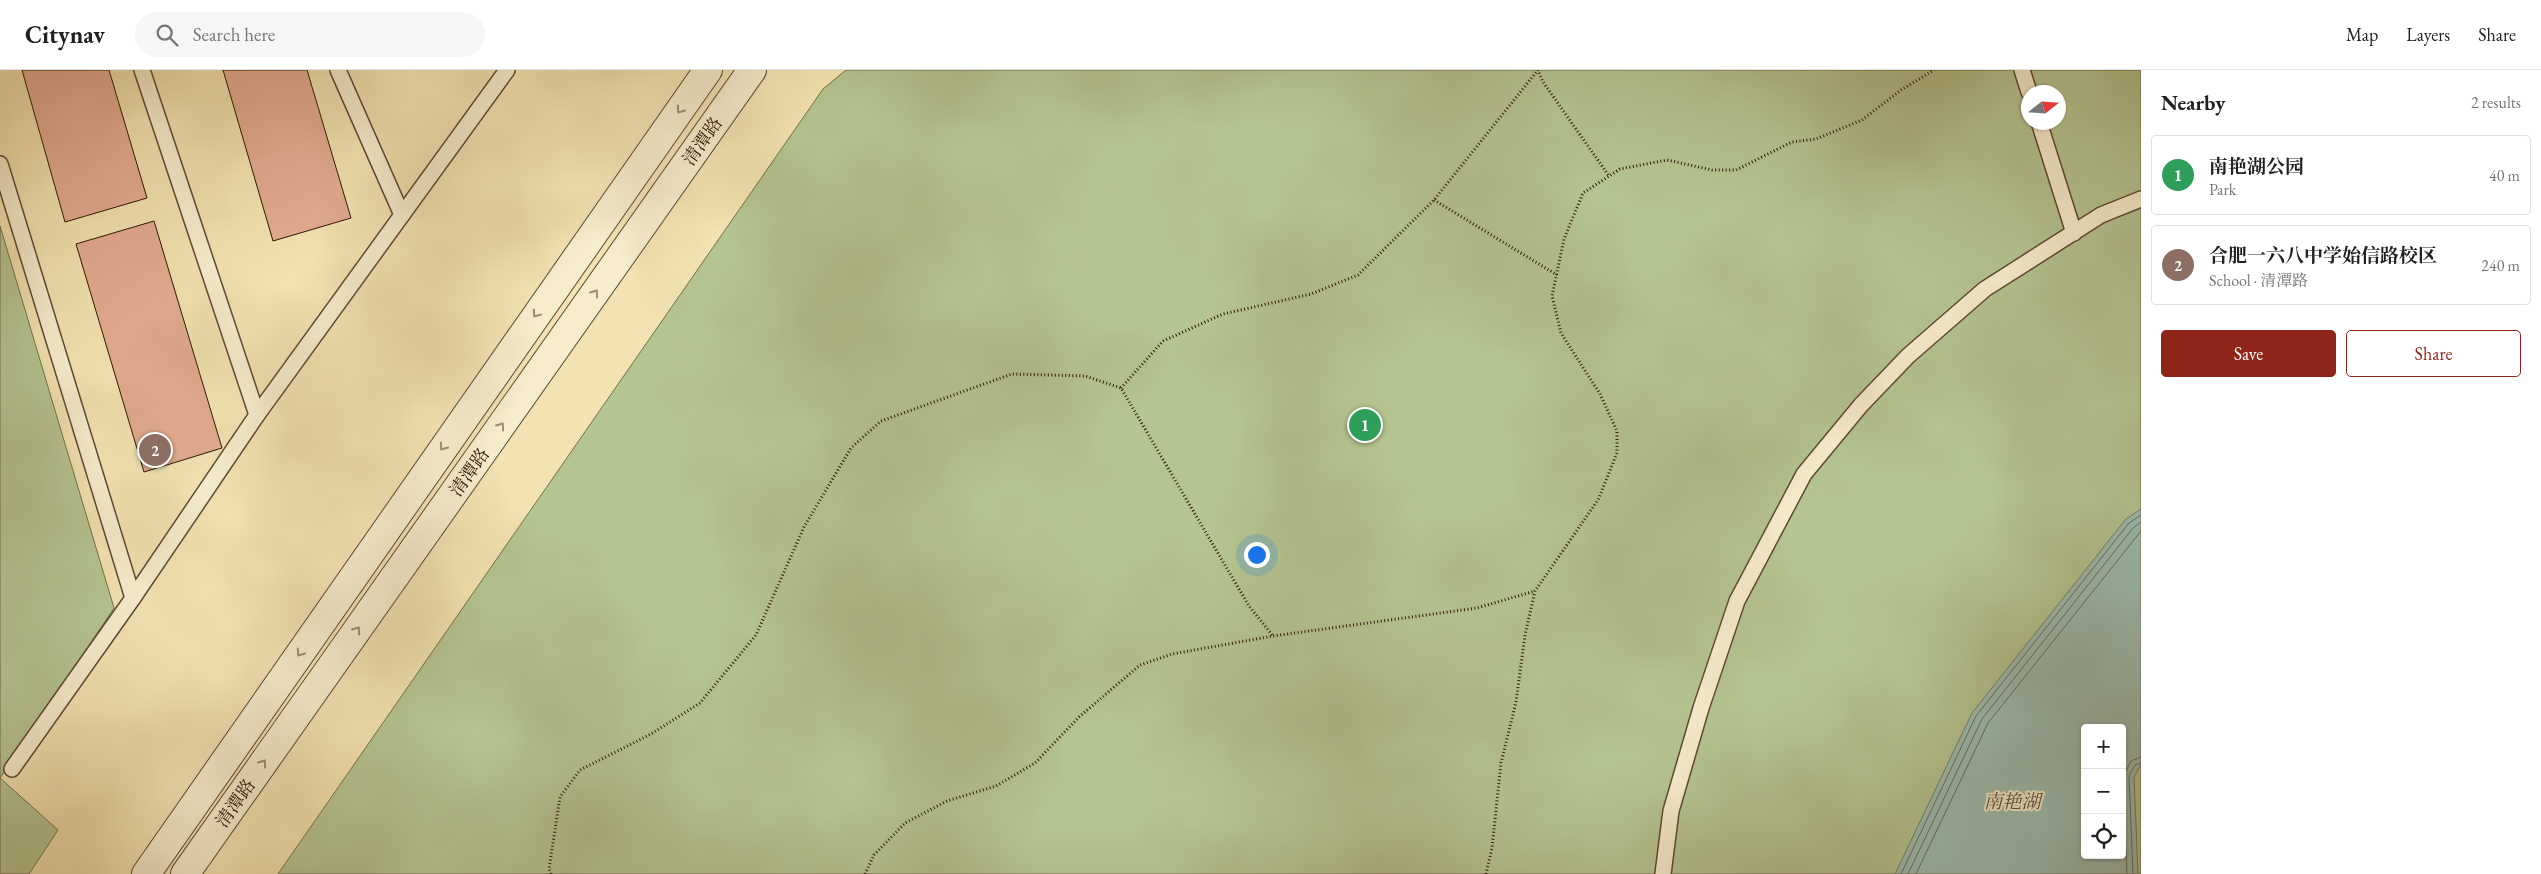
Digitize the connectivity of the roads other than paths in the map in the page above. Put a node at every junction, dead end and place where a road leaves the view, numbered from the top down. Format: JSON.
{"nodes":[{"id":1,"x":142,"y":70,"type":"edge"},
{"id":2,"x":338,"y":70,"type":"edge"},
{"id":3,"x":507,"y":70,"type":"edge"},
{"id":4,"x":708,"y":70,"type":"edge"},
{"id":5,"x":752,"y":70,"type":"edge"},
{"id":6,"x":2022,"y":70,"type":"edge"},
{"id":7,"x":2027,"y":85,"type":"edge"},
{"id":8,"x":2042,"y":130,"type":"edge"},
{"id":9,"x":0,"y":164,"type":"edge"},
{"id":10,"x":2141,"y":199,"type":"edge"},
{"id":11,"x":402,"y":215,"type":"junction"},
{"id":12,"x":2074,"y":233,"type":"junction"},
{"id":13,"x":257,"y":415,"type":"junction"},
{"id":14,"x":133,"y":598,"type":"junction"},
{"id":15,"x":12,"y":768,"type":"dead end"},
{"id":16,"x":146,"y":874,"type":"edge"},
{"id":17,"x":185,"y":874,"type":"edge"},
{"id":18,"x":1663,"y":874,"type":"edge"}],
"edges":[{"from":1,"to":13,"type":"lane"},
{"from":2,"to":11,"type":"lane"},
{"from":3,"to":11,"type":"lane"},
{"from":4,"to":16,"type":"street","name":"清潭路","one_way":true},
{"from":17,"to":5,"type":"street","name":"清潭路","one_way":true},
{"from":6,"to":7,"type":"lane"},
{"from":8,"to":12,"type":"lane"},
{"from":9,"to":14,"type":"lane"},
{"from":10,"to":12,"type":"lane"},
{"from":11,"to":13,"type":"lane"},
{"from":12,"to":18,"type":"lane"},
{"from":13,"to":14,"type":"lane"},
{"from":14,"to":15,"type":"lane"}]}
